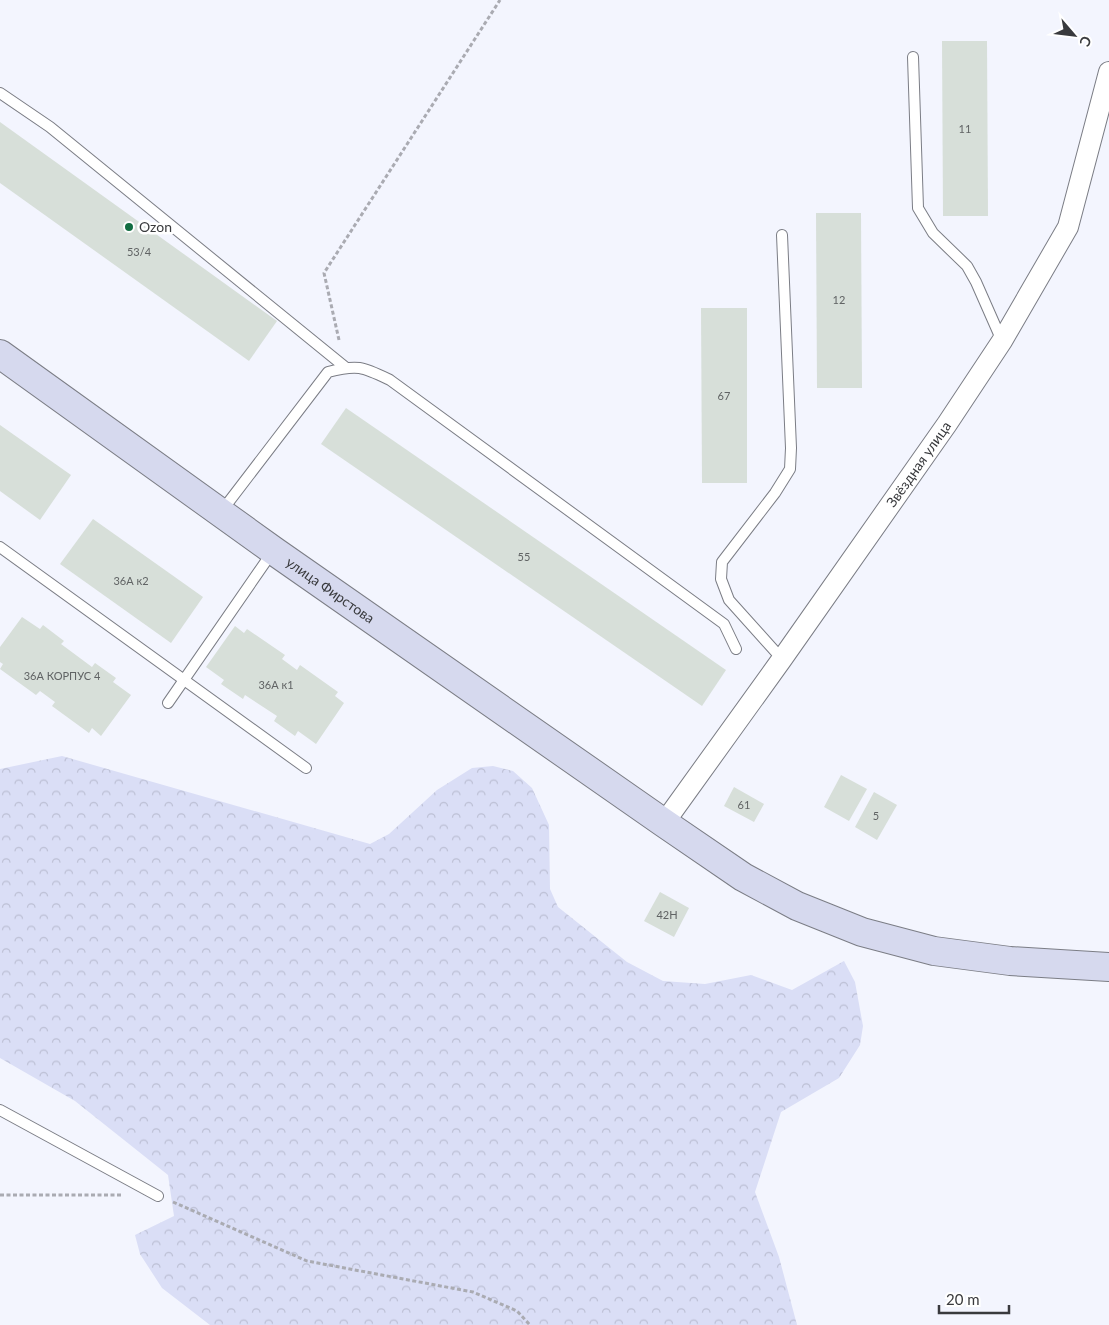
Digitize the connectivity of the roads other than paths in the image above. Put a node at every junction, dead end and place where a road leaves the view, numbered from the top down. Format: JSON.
{"nodes":[{"id":1,"x":913,"y":56,"type":"dead end"},
{"id":2,"x":1109,"y":72,"type":"edge"},
{"id":3,"x":0,"y":93,"type":"edge"},
{"id":4,"x":782,"y":235,"type":"dead end"},
{"id":5,"x":1002,"y":341,"type":"junction"},
{"id":6,"x":0,"y":354,"type":"edge"},
{"id":7,"x":345,"y":368,"type":"junction"},
{"id":8,"x":221,"y":512,"type":"junction"},
{"id":9,"x":0,"y":547,"type":"edge"},
{"id":10,"x":274,"y":551,"type":"junction"},
{"id":11,"x":736,"y":649,"type":"dead end"},
{"id":12,"x":782,"y":659,"type":"junction"},
{"id":13,"x":184,"y":680,"type":"junction"},
{"id":14,"x":168,"y":703,"type":"dead end"},
{"id":15,"x":306,"y":768,"type":"dead end"},
{"id":16,"x":664,"y":823,"type":"junction"},
{"id":17,"x":1109,"y":967,"type":"edge"},
{"id":18,"x":0,"y":1110,"type":"edge"},
{"id":19,"x":158,"y":1196,"type":"road end"}],
"edges":[{"from":1,"to":5,"type":"lane"},
{"from":2,"to":5,"type":"street","name":"Звёздная улица"},
{"from":3,"to":7,"type":"lane"},
{"from":4,"to":12,"type":"lane"},
{"from":5,"to":12,"type":"street","name":"Звёздная улица"},
{"from":6,"to":8,"type":"main road","name":"улица Фирстова"},
{"from":7,"to":8,"type":"lane"},
{"from":7,"to":11,"type":"lane"},
{"from":8,"to":10,"type":"main road","name":"улица Фирстова"},
{"from":9,"to":13,"type":"lane"},
{"from":10,"to":13,"type":"lane"},
{"from":10,"to":16,"type":"main road","name":"улица Фирстова"},
{"from":12,"to":16,"type":"street","name":"Звёздная улица"},
{"from":13,"to":14,"type":"lane"},
{"from":13,"to":15,"type":"lane"},
{"from":16,"to":17,"type":"main road","name":"улица Фирстова"},
{"from":18,"to":19,"type":"lane"}]}
